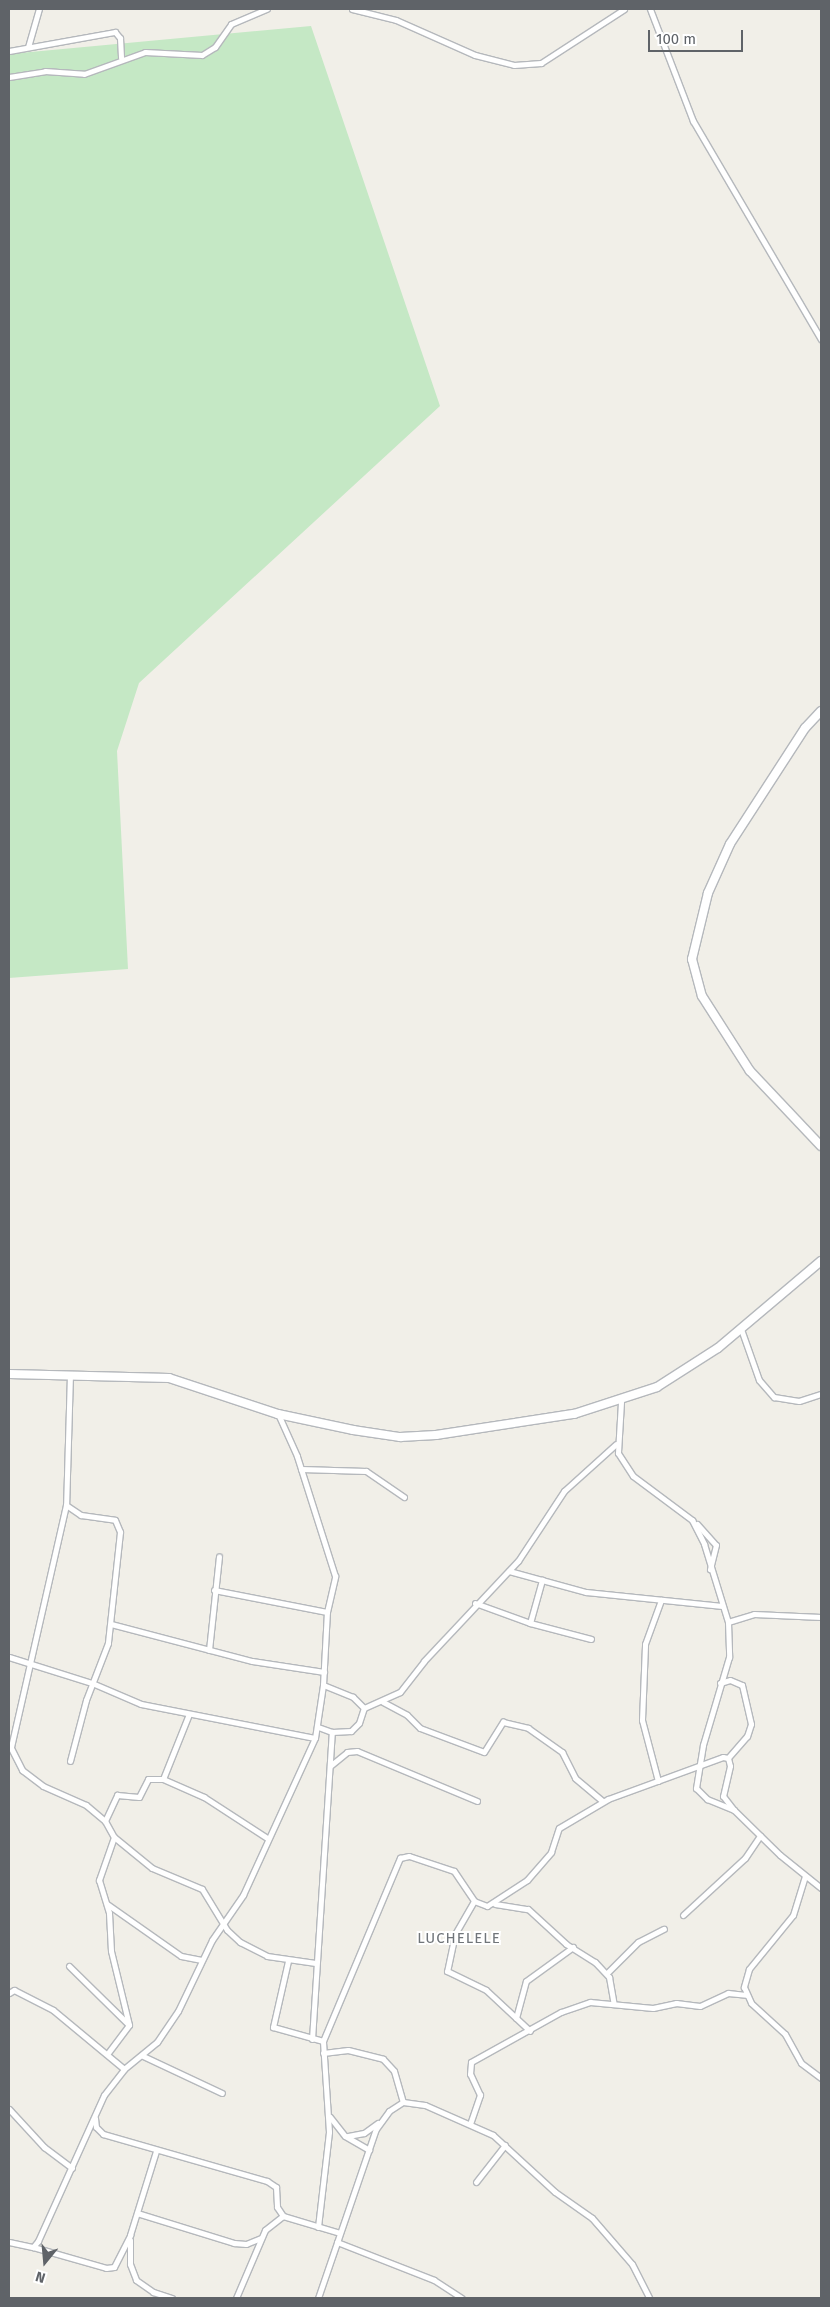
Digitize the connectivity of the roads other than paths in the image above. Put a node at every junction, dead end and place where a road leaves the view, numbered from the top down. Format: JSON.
{"nodes":[{"id":1,"x":39,"y":9,"type":"edge"},
{"id":2,"x":267,"y":9,"type":"edge"},
{"id":3,"x":352,"y":9,"type":"edge"},
{"id":4,"x":624,"y":9,"type":"edge"},
{"id":5,"x":650,"y":9,"type":"edge"},
{"id":6,"x":28,"y":48,"type":"junction"},
{"id":7,"x":9,"y":51,"type":"edge"},
{"id":8,"x":121,"y":58,"type":"junction"},
{"id":9,"x":9,"y":77,"type":"edge"},
{"id":10,"x":821,"y":339,"type":"edge"},
{"id":11,"x":821,"y":711,"type":"edge"},
{"id":12,"x":821,"y":1146,"type":"edge"},
{"id":13,"x":821,"y":1261,"type":"edge"},
{"id":14,"x":741,"y":1329,"type":"junction"},
{"id":15,"x":9,"y":1374,"type":"edge"},
{"id":16,"x":70,"y":1374,"type":"junction"},
{"id":17,"x":821,"y":1394,"type":"edge"},
{"id":18,"x":621,"y":1402,"type":"junction"},
{"id":19,"x":278,"y":1414,"type":"junction"},
{"id":20,"x":616,"y":1444,"type":"junction"},
{"id":21,"x":301,"y":1469,"type":"junction"},
{"id":22,"x":404,"y":1497,"type":"dead end"},
{"id":23,"x":66,"y":1505,"type":"junction"},
{"id":24,"x":692,"y":1520,"type":"junction"},
{"id":25,"x":220,"y":1557,"type":"dead end"},
{"id":26,"x":710,"y":1570,"type":"junction"},
{"id":27,"x":509,"y":1571,"type":"junction"},
{"id":28,"x":542,"y":1580,"type":"junction"},
{"id":29,"x":214,"y":1590,"type":"junction"},
{"id":30,"x":661,"y":1600,"type":"junction"},
{"id":31,"x":475,"y":1603,"type":"junction"},
{"id":32,"x":722,"y":1606,"type":"junction"},
{"id":33,"x":327,"y":1612,"type":"junction"},
{"id":34,"x":821,"y":1617,"type":"edge"},
{"id":35,"x":728,"y":1622,"type":"junction"},
{"id":36,"x":111,"y":1624,"type":"junction"},
{"id":37,"x":530,"y":1624,"type":"junction"},
{"id":38,"x":592,"y":1639,"type":"dead end"},
{"id":39,"x":209,"y":1650,"type":"junction"},
{"id":40,"x":9,"y":1657,"type":"edge"},
{"id":41,"x":32,"y":1663,"type":"junction"},
{"id":42,"x":324,"y":1672,"type":"junction"},
{"id":43,"x":92,"y":1683,"type":"junction"},
{"id":44,"x":720,"y":1683,"type":"junction"},
{"id":45,"x":324,"y":1685,"type":"junction"},
{"id":46,"x":382,"y":1702,"type":"junction"},
{"id":47,"x":364,"y":1708,"type":"junction"},
{"id":48,"x":189,"y":1714,"type":"junction"},
{"id":49,"x":318,"y":1727,"type":"junction"},
{"id":50,"x":332,"y":1732,"type":"junction"},
{"id":51,"x":316,"y":1738,"type":"junction"},
{"id":52,"x":728,"y":1758,"type":"junction"},
{"id":53,"x":70,"y":1761,"type":"dead end"},
{"id":54,"x":330,"y":1766,"type":"junction"},
{"id":55,"x":698,"y":1767,"type":"junction"},
{"id":56,"x":163,"y":1779,"type":"junction"},
{"id":57,"x":658,"y":1781,"type":"junction"},
{"id":58,"x":477,"y":1801,"type":"dead end"},
{"id":59,"x":602,"y":1801,"type":"junction"},
{"id":60,"x":734,"y":1810,"type":"junction"},
{"id":61,"x":105,"y":1821,"type":"junction"},
{"id":62,"x":760,"y":1836,"type":"junction"},
{"id":63,"x":114,"y":1837,"type":"junction"},
{"id":64,"x":267,"y":1838,"type":"junction"},
{"id":65,"x":805,"y":1876,"type":"junction"},
{"id":66,"x":821,"y":1888,"type":"edge"},
{"id":67,"x":474,"y":1901,"type":"junction"},
{"id":68,"x":106,"y":1903,"type":"junction"},
{"id":69,"x":494,"y":1904,"type":"junction"},
{"id":70,"x":683,"y":1915,"type":"dead end"},
{"id":71,"x":223,"y":1923,"type":"junction"},
{"id":72,"x":664,"y":1930,"type":"dead end"},
{"id":73,"x":573,"y":1948,"type":"junction"},
{"id":74,"x":202,"y":1960,"type":"junction"},
{"id":75,"x":288,"y":1961,"type":"junction"},
{"id":76,"x":316,"y":1963,"type":"junction"},
{"id":77,"x":69,"y":1966,"type":"dead end"},
{"id":78,"x":606,"y":1973,"type":"junction"},
{"id":79,"x":9,"y":1993,"type":"edge"},
{"id":80,"x":746,"y":1995,"type":"junction"},
{"id":81,"x":614,"y":2004,"type":"junction"},
{"id":82,"x":516,"y":2018,"type":"junction"},
{"id":83,"x":129,"y":2025,"type":"junction"},
{"id":84,"x":530,"y":2032,"type":"junction"},
{"id":85,"x":312,"y":2039,"type":"junction"},
{"id":86,"x":323,"y":2042,"type":"junction"},
{"id":87,"x":108,"y":2053,"type":"junction"},
{"id":88,"x":323,"y":2053,"type":"junction"},
{"id":89,"x":143,"y":2056,"type":"junction"},
{"id":90,"x":124,"y":2069,"type":"junction"},
{"id":91,"x":821,"y":2078,"type":"edge"},
{"id":92,"x":222,"y":2093,"type":"dead end"},
{"id":93,"x":404,"y":2102,"type":"junction"},
{"id":94,"x":9,"y":2110,"type":"edge"},
{"id":95,"x":329,"y":2114,"type":"junction"},
{"id":96,"x":95,"y":2117,"type":"junction"},
{"id":97,"x":382,"y":2119,"type":"junction"},
{"id":98,"x":470,"y":2124,"type":"junction"},
{"id":99,"x":345,"y":2136,"type":"junction"},
{"id":100,"x":505,"y":2145,"type":"junction"},
{"id":101,"x":369,"y":2150,"type":"junction"},
{"id":102,"x":156,"y":2151,"type":"junction"},
{"id":103,"x":72,"y":2168,"type":"junction"},
{"id":104,"x":476,"y":2182,"type":"dead end"},
{"id":105,"x":137,"y":2213,"type":"junction"},
{"id":106,"x":283,"y":2216,"type":"junction"},
{"id":107,"x":318,"y":2227,"type":"junction"},
{"id":108,"x":340,"y":2233,"type":"junction"},
{"id":109,"x":130,"y":2235,"type":"junction"},
{"id":110,"x":261,"y":2238,"type":"junction"},
{"id":111,"x":9,"y":2242,"type":"edge"},
{"id":112,"x":337,"y":2242,"type":"junction"},
{"id":113,"x":33,"y":2247,"type":"junction"},
{"id":114,"x":152,"y":2295,"type":"edge"},
{"id":115,"x":172,"y":2298,"type":"edge"},
{"id":116,"x":236,"y":2298,"type":"edge"},
{"id":117,"x":318,"y":2298,"type":"edge"},
{"id":118,"x":462,"y":2298,"type":"edge"},
{"id":119,"x":649,"y":2298,"type":"edge"}],
"edges":[{"from":1,"to":6,"type":"street"},
{"from":2,"to":8,"type":"street"},
{"from":3,"to":4,"type":"street"},
{"from":5,"to":10,"type":"street"},
{"from":6,"to":7,"type":"street"},
{"from":6,"to":8,"type":"street"},
{"from":8,"to":9,"type":"street"},
{"from":11,"to":12,"type":"main road"},
{"from":13,"to":14,"type":"main road"},
{"from":14,"to":17,"type":"street"},
{"from":14,"to":18,"type":"main road"},
{"from":15,"to":16,"type":"main road"},
{"from":16,"to":19,"type":"main road"},
{"from":16,"to":23,"type":"street"},
{"from":18,"to":19,"type":"main road"},
{"from":18,"to":20,"type":"street"},
{"from":19,"to":21,"type":"street"},
{"from":20,"to":24,"type":"street"},
{"from":20,"to":27,"type":"street"},
{"from":21,"to":22,"type":"street"},
{"from":21,"to":33,"type":"street"},
{"from":23,"to":36,"type":"street"},
{"from":23,"to":41,"type":"street"},
{"from":24,"to":26,"type":"street"},
{"from":24,"to":26,"type":"street"},
{"from":25,"to":29,"type":"street"},
{"from":26,"to":32,"type":"street"},
{"from":27,"to":28,"type":"street"},
{"from":27,"to":31,"type":"street"},
{"from":28,"to":30,"type":"street"},
{"from":28,"to":37,"type":"street"},
{"from":29,"to":33,"type":"street"},
{"from":29,"to":39,"type":"street"},
{"from":30,"to":32,"type":"street"},
{"from":30,"to":57,"type":"street"},
{"from":31,"to":37,"type":"street"},
{"from":31,"to":46,"type":"street"},
{"from":32,"to":35,"type":"street"},
{"from":33,"to":42,"type":"street"},
{"from":34,"to":35,"type":"street"},
{"from":35,"to":44,"type":"street"},
{"from":36,"to":39,"type":"street"},
{"from":36,"to":43,"type":"street"},
{"from":37,"to":38,"type":"street"},
{"from":39,"to":42,"type":"street"},
{"from":40,"to":41,"type":"street"},
{"from":41,"to":43,"type":"street"},
{"from":41,"to":61,"type":"street"},
{"from":42,"to":45,"type":"street"},
{"from":43,"to":48,"type":"street"},
{"from":43,"to":53,"type":"street"},
{"from":44,"to":52,"type":"street"},
{"from":44,"to":55,"type":"street"},
{"from":45,"to":47,"type":"street"},
{"from":45,"to":49,"type":"street"},
{"from":46,"to":47,"type":"street"},
{"from":46,"to":59,"type":"street"},
{"from":47,"to":50,"type":"street"},
{"from":48,"to":51,"type":"street"},
{"from":48,"to":56,"type":"street"},
{"from":49,"to":50,"type":"street"},
{"from":49,"to":51,"type":"street"},
{"from":50,"to":54,"type":"street"},
{"from":51,"to":64,"type":"street"},
{"from":52,"to":55,"type":"street"},
{"from":52,"to":60,"type":"street"},
{"from":54,"to":58,"type":"street"},
{"from":54,"to":76,"type":"street"},
{"from":55,"to":57,"type":"street"},
{"from":55,"to":60,"type":"street"},
{"from":56,"to":61,"type":"street"},
{"from":56,"to":64,"type":"street"},
{"from":57,"to":59,"type":"street"},
{"from":59,"to":69,"type":"street"},
{"from":60,"to":62,"type":"street"},
{"from":61,"to":63,"type":"street"},
{"from":62,"to":65,"type":"street"},
{"from":62,"to":70,"type":"street"},
{"from":63,"to":68,"type":"street"},
{"from":63,"to":71,"type":"street"},
{"from":64,"to":71,"type":"street"},
{"from":65,"to":66,"type":"street"},
{"from":65,"to":80,"type":"street"},
{"from":67,"to":69,"type":"street"},
{"from":67,"to":82,"type":"street"},
{"from":67,"to":86,"type":"street"},
{"from":68,"to":74,"type":"street"},
{"from":68,"to":83,"type":"street"},
{"from":69,"to":73,"type":"street"},
{"from":71,"to":74,"type":"street"},
{"from":71,"to":75,"type":"street"},
{"from":72,"to":78,"type":"street"},
{"from":73,"to":78,"type":"street"},
{"from":73,"to":82,"type":"street"},
{"from":74,"to":89,"type":"street"},
{"from":75,"to":76,"type":"street"},
{"from":75,"to":85,"type":"street"},
{"from":76,"to":85,"type":"street"},
{"from":77,"to":83,"type":"street"},
{"from":78,"to":81,"type":"street"},
{"from":79,"to":87,"type":"street"},
{"from":80,"to":81,"type":"street"},
{"from":80,"to":91,"type":"street"},
{"from":81,"to":84,"type":"street"},
{"from":82,"to":84,"type":"street"},
{"from":83,"to":87,"type":"street"},
{"from":84,"to":98,"type":"street"},
{"from":85,"to":86,"type":"street"},
{"from":86,"to":88,"type":"street"},
{"from":87,"to":90,"type":"street"},
{"from":88,"to":93,"type":"street"},
{"from":88,"to":95,"type":"street"},
{"from":89,"to":90,"type":"street"},
{"from":89,"to":92,"type":"street"},
{"from":90,"to":96,"type":"street"},
{"from":93,"to":97,"type":"street"},
{"from":93,"to":98,"type":"street"},
{"from":94,"to":103,"type":"street"},
{"from":95,"to":99,"type":"street"},
{"from":95,"to":107,"type":"street"},
{"from":96,"to":102,"type":"street"},
{"from":96,"to":103,"type":"street"},
{"from":97,"to":99,"type":"street"},
{"from":97,"to":101,"type":"street"},
{"from":98,"to":100,"type":"street"},
{"from":99,"to":101,"type":"street"},
{"from":100,"to":104,"type":"street"},
{"from":100,"to":119,"type":"street"},
{"from":101,"to":108,"type":"street"},
{"from":102,"to":105,"type":"street"},
{"from":102,"to":106,"type":"street"},
{"from":103,"to":113,"type":"street"},
{"from":105,"to":109,"type":"street"},
{"from":105,"to":110,"type":"street"},
{"from":106,"to":107,"type":"street"},
{"from":106,"to":110,"type":"street"},
{"from":107,"to":108,"type":"street"},
{"from":108,"to":112,"type":"street"},
{"from":109,"to":113,"type":"street"},
{"from":109,"to":114,"type":"street"},
{"from":110,"to":116,"type":"street"},
{"from":111,"to":113,"type":"street"},
{"from":112,"to":117,"type":"street"},
{"from":112,"to":118,"type":"street"},
{"from":114,"to":115,"type":"street"}]}
